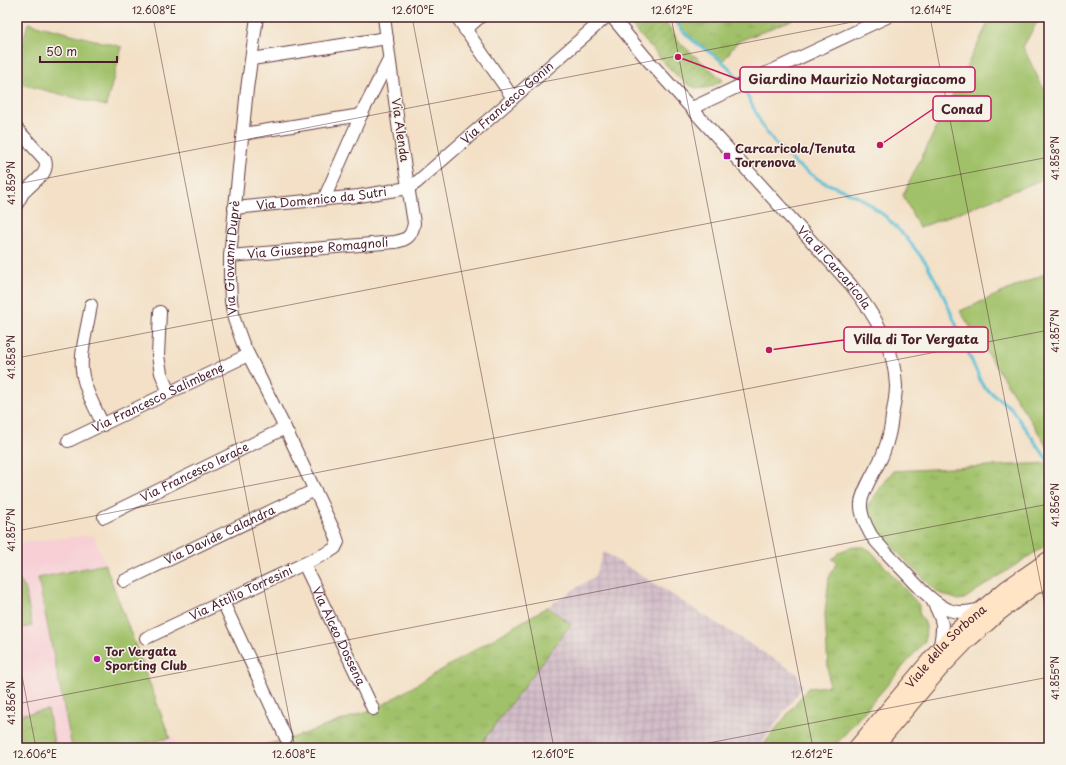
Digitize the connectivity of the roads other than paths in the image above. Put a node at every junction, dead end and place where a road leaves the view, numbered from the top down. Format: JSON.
{"nodes":[{"id":1,"x":257,"y":17,"type":"edge"},
{"id":2,"x":384,"y":17,"type":"edge"},
{"id":3,"x":457,"y":17,"type":"edge"},
{"id":4,"x":480,"y":17,"type":"edge"},
{"id":5,"x":606,"y":17,"type":"edge"},
{"id":6,"x":612,"y":17,"type":"edge"},
{"id":7,"x":887,"y":17,"type":"edge"},
{"id":8,"x":465,"y":30,"type":"junction"},
{"id":9,"x":387,"y":38,"type":"junction"},
{"id":10,"x":252,"y":59,"type":"junction"},
{"id":11,"x":389,"y":60,"type":"junction"},
{"id":12,"x":513,"y":98,"type":"junction"},
{"id":13,"x":692,"y":108,"type":"junction"},
{"id":14,"x":361,"y":115,"type":"junction"},
{"id":15,"x":17,"y":129,"type":"edge"},
{"id":16,"x":243,"y":134,"type":"junction"},
{"id":17,"x":408,"y":188,"type":"junction"},
{"id":18,"x":324,"y":199,"type":"junction"},
{"id":19,"x":17,"y":204,"type":"edge"},
{"id":20,"x":234,"y":208,"type":"junction"},
{"id":21,"x":405,"y":239,"type":"joint"},
{"id":22,"x":230,"y":256,"type":"junction"},
{"id":23,"x":91,"y":305,"type":"dead end"},
{"id":24,"x":160,"y":312,"type":"dead end"},
{"id":25,"x":248,"y":355,"type":"junction"},
{"id":26,"x":168,"y":393,"type":"junction"},
{"id":27,"x":103,"y":425,"type":"junction"},
{"id":28,"x":285,"y":428,"type":"junction"},
{"id":29,"x":68,"y":441,"type":"dead end"},
{"id":30,"x":315,"y":490,"type":"junction"},
{"id":31,"x":104,"y":517,"type":"dead end"},
{"id":32,"x":335,"y":548,"type":"joint"},
{"id":33,"x":1049,"y":560,"type":"edge"},
{"id":34,"x":304,"y":564,"type":"junction"},
{"id":35,"x":1049,"y":576,"type":"edge"},
{"id":36,"x":124,"y":581,"type":"dead end"},
{"id":37,"x":932,"y":600,"type":"junction"},
{"id":38,"x":222,"y":602,"type":"junction"},
{"id":39,"x":983,"y":609,"type":"junction"},
{"id":40,"x":146,"y":638,"type":"dead end"},
{"id":41,"x":939,"y":650,"type":"junction"},
{"id":42,"x":372,"y":709,"type":"dead end"},
{"id":43,"x":286,"y":738,"type":"dead end"},
{"id":44,"x":857,"y":748,"type":"edge"},
{"id":45,"x":873,"y":748,"type":"edge"}],
"edges":[{"from":1,"to":10,"type":"street","name":"Via Giovanni Duprè"},
{"from":2,"to":9,"type":"street","name":"Via Alenda"},
{"from":3,"to":8,"type":"street"},
{"from":4,"to":8,"type":"street"},
{"from":5,"to":12,"type":"street","name":"Via Francesco Gonin"},
{"from":6,"to":13,"type":"street","name":"Via di Carcaricola"},
{"from":7,"to":13,"type":"street"},
{"from":8,"to":12,"type":"street"},
{"from":9,"to":10,"type":"street"},
{"from":9,"to":11,"type":"street","name":"Via Alenda"},
{"from":10,"to":16,"type":"street","name":"Via Giovanni Duprè"},
{"from":11,"to":14,"type":"street"},
{"from":11,"to":17,"type":"street","name":"Via Alenda"},
{"from":12,"to":17,"type":"street","name":"Via Francesco Gonin"},
{"from":13,"to":37,"type":"street","name":"Via di Carcaricola"},
{"from":14,"to":16,"type":"street"},
{"from":14,"to":18,"type":"street"},
{"from":15,"to":19,"type":"street"},
{"from":16,"to":20,"type":"street","name":"Via Giovanni Duprè"},
{"from":17,"to":18,"type":"street","name":"Via Domenico da Sutri"},
{"from":17,"to":21,"type":"street","name":"Via Alenda"},
{"from":18,"to":20,"type":"street","name":"Via Domenico da Sutri"},
{"from":20,"to":22,"type":"street","name":"Via Giovanni Duprè"},
{"from":21,"to":22,"type":"street","name":"Via Giuseppe Romagnoli"},
{"from":22,"to":25,"type":"street","name":"Via Giovanni Duprè"},
{"from":23,"to":27,"type":"street"},
{"from":24,"to":26,"type":"street"},
{"from":25,"to":26,"type":"street","name":"Via Francesco Salimbene"},
{"from":25,"to":28,"type":"street","name":"Via Giovanni Duprè"},
{"from":26,"to":27,"type":"street","name":"Via Francesco Salimbene"},
{"from":27,"to":29,"type":"street","name":"Via Francesco Salimbene"},
{"from":28,"to":30,"type":"street","name":"Via Giovanni Duprè"},
{"from":28,"to":31,"type":"street","name":"Via Francesco Ierace"},
{"from":30,"to":32,"type":"street","name":"Via Giovanni Duprè"},
{"from":30,"to":36,"type":"street","name":"Via Davide Calandra"},
{"from":32,"to":34,"type":"street","name":"Via Attilio Torresini"},
{"from":33,"to":39,"type":"street","name":"Viale della Sorbona"},
{"from":34,"to":38,"type":"street","name":"Via Attilio Torresini"},
{"from":34,"to":42,"type":"street","name":"Via Alceo Dossena"},
{"from":35,"to":45,"type":"street","name":"Viale della Sorbona"},
{"from":37,"to":39,"type":"street","name":"Via di Carcaricola"},
{"from":37,"to":41,"type":"street","name":"Via di Carcaricola"},
{"from":38,"to":40,"type":"street","name":"Via Attilio Torresini"},
{"from":38,"to":43,"type":"street"},
{"from":39,"to":41,"type":"street","name":"Viale della Sorbona"},
{"from":41,"to":44,"type":"street","name":"Viale della Sorbona"}]}
